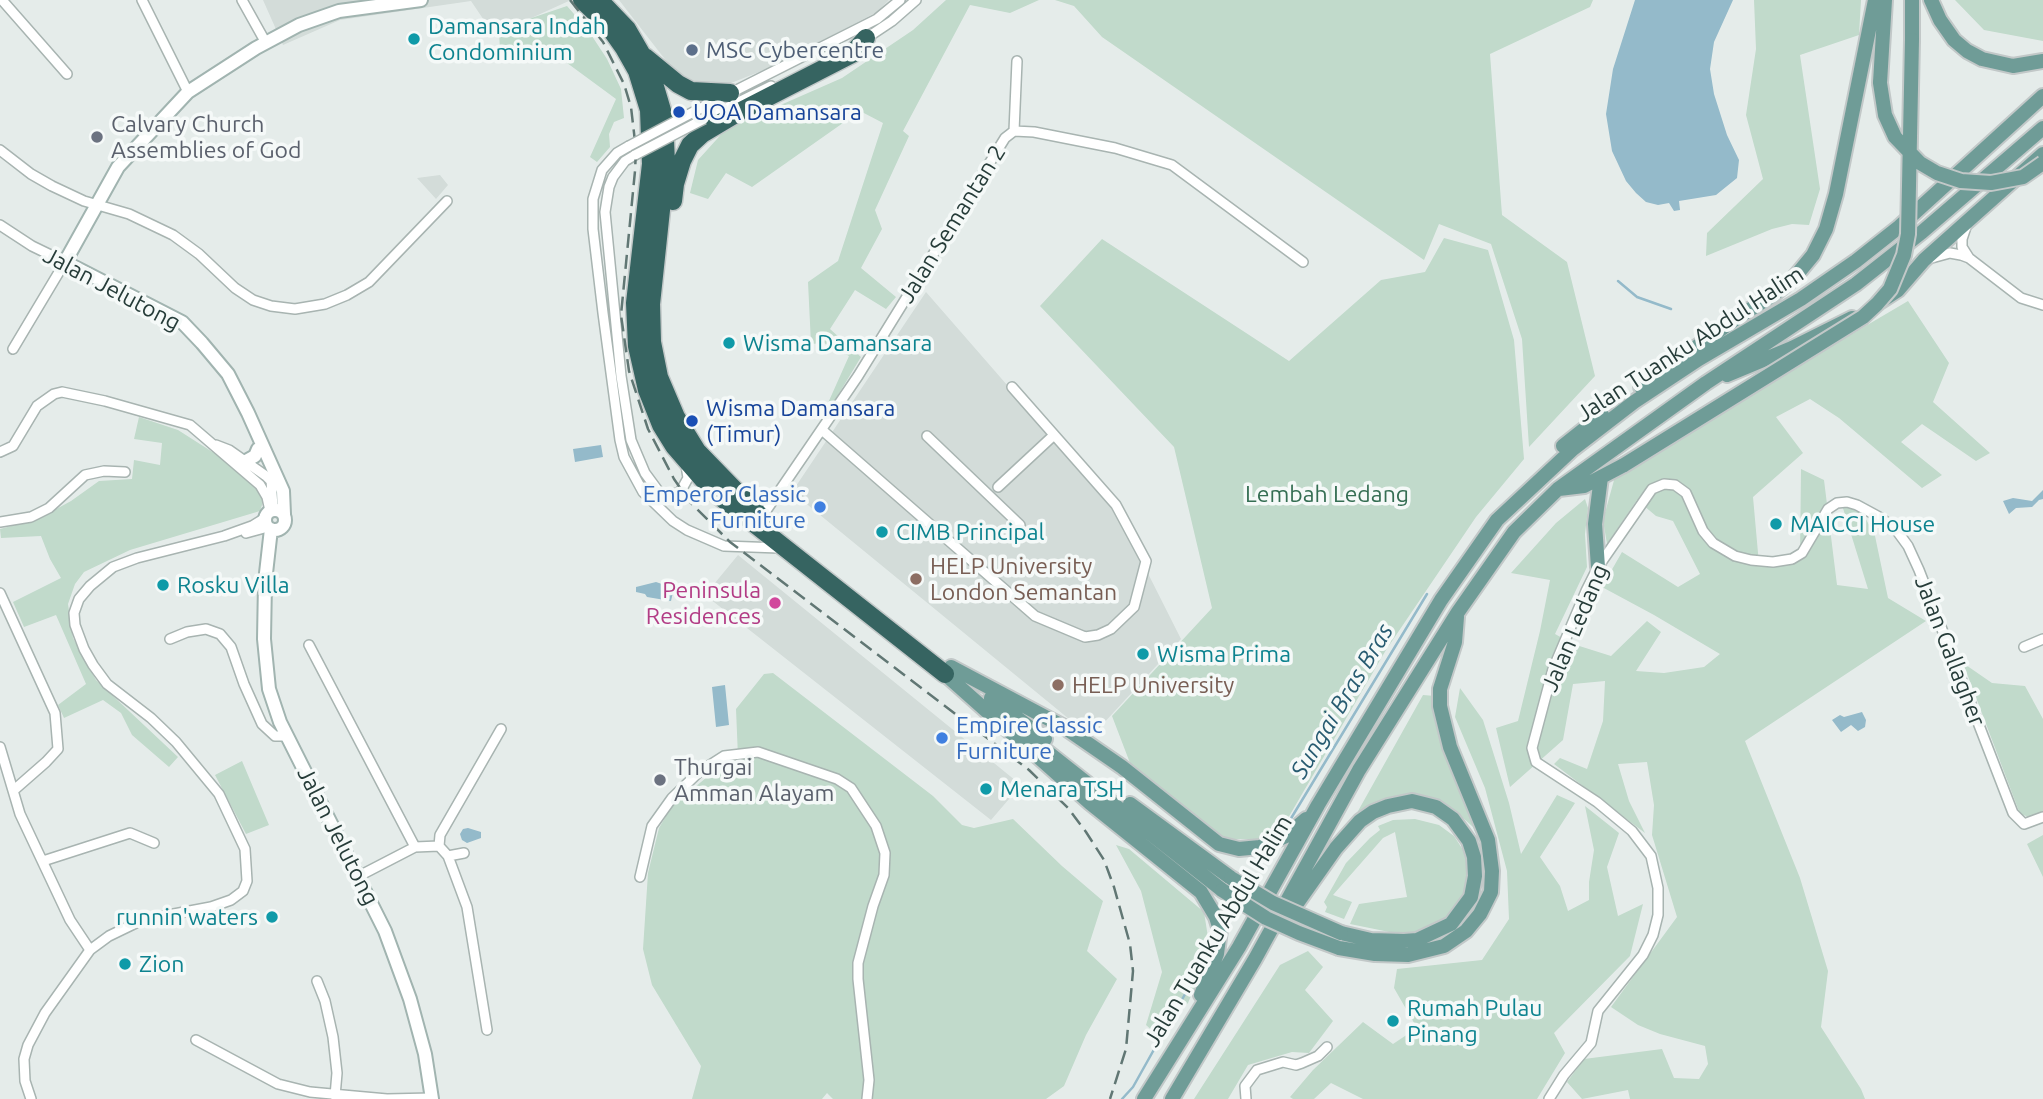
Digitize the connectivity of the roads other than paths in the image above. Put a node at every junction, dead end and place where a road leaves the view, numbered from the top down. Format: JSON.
{"nodes":[{"id":1,"x":2,"y":0,"type":"edge"},
{"id":2,"x":142,"y":0,"type":"edge"},
{"id":3,"x":242,"y":0,"type":"edge"},
{"id":4,"x":421,"y":0,"type":"edge"},
{"id":5,"x":582,"y":0,"type":"edge"},
{"id":6,"x":900,"y":0,"type":"edge"},
{"id":7,"x":916,"y":0,"type":"edge"},
{"id":8,"x":1912,"y":0,"type":"edge"},
{"id":9,"x":1931,"y":0,"type":"edge"},
{"id":10,"x":603,"y":2,"type":"edge"},
{"id":11,"x":1878,"y":2,"type":"edge"},
{"id":12,"x":866,"y":38,"type":"junction"},
{"id":13,"x":266,"y":43,"type":"junction"},
{"id":14,"x":642,"y":55,"type":"junction"},
{"id":15,"x":1017,"y":61,"type":"dead end"},
{"id":16,"x":2043,"y":61,"type":"edge"},
{"id":17,"x":67,"y":74,"type":"dead end"},
{"id":18,"x":188,"y":92,"type":"junction"},
{"id":19,"x":730,"y":93,"type":"junction"},
{"id":20,"x":2043,"y":96,"type":"edge"},
{"id":21,"x":2043,"y":128,"type":"edge"},
{"id":22,"x":1014,"y":131,"type":"junction"},
{"id":23,"x":0,"y":150,"type":"edge"},
{"id":24,"x":2043,"y":154,"type":"edge"},
{"id":25,"x":2043,"y":163,"type":"edge"},
{"id":26,"x":447,"y":201,"type":"dead end"},
{"id":27,"x":97,"y":203,"type":"junction"},
{"id":28,"x":1973,"y":217,"type":"junction"},
{"id":29,"x":0,"y":225,"type":"edge"},
{"id":30,"x":1969,"y":258,"type":"junction"},
{"id":31,"x":1924,"y":260,"type":"junction"},
{"id":32,"x":65,"y":262,"type":"junction"},
{"id":33,"x":1303,"y":262,"type":"dead end"},
{"id":34,"x":653,"y":275,"type":"junction"},
{"id":35,"x":2043,"y":305,"type":"edge"},
{"id":36,"x":13,"y":349,"type":"dead end"},
{"id":37,"x":216,"y":361,"type":"junction"},
{"id":38,"x":1706,"y":383,"type":"junction"},
{"id":39,"x":1012,"y":387,"type":"dead end"},
{"id":40,"x":822,"y":430,"type":"junction"},
{"id":41,"x":1054,"y":435,"type":"junction"},
{"id":42,"x":927,"y":436,"type":"dead end"},
{"id":43,"x":215,"y":444,"type":"junction"},
{"id":44,"x":674,"y":446,"type":"junction"},
{"id":45,"x":258,"y":449,"type":"junction"},
{"id":46,"x":0,"y":452,"type":"edge"},
{"id":47,"x":246,"y":461,"type":"junction"},
{"id":48,"x":125,"y":472,"type":"dead end"},
{"id":49,"x":1601,"y":477,"type":"junction"},
{"id":50,"x":271,"y":481,"type":"junction"},
{"id":51,"x":998,"y":486,"type":"dead end"},
{"id":52,"x":1558,"y":489,"type":"junction"},
{"id":53,"x":1828,"y":509,"type":"joint"},
{"id":54,"x":761,"y":518,"type":"junction"},
{"id":55,"x":274,"y":519,"type":"junction"},
{"id":56,"x":1497,"y":520,"type":"junction"},
{"id":57,"x":0,"y":522,"type":"edge"},
{"id":58,"x":1020,"y":525,"type":"dead end"},
{"id":59,"x":784,"y":548,"type":"junction"},
{"id":60,"x":1598,"y":567,"type":"junction"},
{"id":61,"x":0,"y":593,"type":"edge"},
{"id":62,"x":1458,"y":612,"type":"junction"},
{"id":63,"x":170,"y":639,"type":"dead end"},
{"id":64,"x":2043,"y":639,"type":"edge"},
{"id":65,"x":309,"y":645,"type":"dead end"},
{"id":66,"x":2024,"y":647,"type":"dead end"},
{"id":67,"x":948,"y":671,"type":"junction"},
{"id":68,"x":501,"y":729,"type":"dead end"},
{"id":69,"x":287,"y":736,"type":"junction"},
{"id":70,"x":0,"y":747,"type":"edge"},
{"id":71,"x":14,"y":790,"type":"junction"},
{"id":72,"x":1318,"y":805,"type":"junction"},
{"id":73,"x":2043,"y":817,"type":"edge"},
{"id":74,"x":154,"y":843,"type":"dead end"},
{"id":75,"x":439,"y":846,"type":"junction"},
{"id":76,"x":415,"y":848,"type":"junction"},
{"id":77,"x":464,"y":853,"type":"dead end"},
{"id":78,"x":448,"y":856,"type":"junction"},
{"id":79,"x":43,"y":861,"type":"junction"},
{"id":80,"x":359,"y":876,"type":"junction"},
{"id":81,"x":640,"y":877,"type":"dead end"},
{"id":82,"x":1340,"y":940,"type":"junction"},
{"id":83,"x":90,"y":950,"type":"junction"},
{"id":84,"x":1255,"y":960,"type":"junction"},
{"id":85,"x":317,"y":981,"type":"dead end"},
{"id":86,"x":1194,"y":1016,"type":"junction"},
{"id":87,"x":487,"y":1030,"type":"dead end"},
{"id":88,"x":196,"y":1040,"type":"dead end"},
{"id":89,"x":1327,"y":1047,"type":"dead end"},
{"id":90,"x":335,"y":1096,"type":"junction"},
{"id":91,"x":432,"y":1098,"type":"edge"},
{"id":92,"x":31,"y":1099,"type":"edge"},
{"id":93,"x":867,"y":1099,"type":"edge"},
{"id":94,"x":1144,"y":1099,"type":"edge"},
{"id":95,"x":1172,"y":1099,"type":"edge"},
{"id":96,"x":1246,"y":1099,"type":"edge"},
{"id":97,"x":1549,"y":1099,"type":"edge"}],
"edges":[{"from":1,"to":17,"type":"street"},
{"from":2,"to":18,"type":"street"},
{"from":3,"to":13,"type":"street"},
{"from":4,"to":13,"type":"street"},
{"from":5,"to":44,"type":"highway"},
{"from":6,"to":19,"type":"street"},
{"from":7,"to":12,"type":"street"},
{"from":8,"to":49,"type":"main road","bridge":true},
{"from":9,"to":16,"type":"main road"},
{"from":10,"to":14,"type":"highway"},
{"from":11,"to":25,"type":"main road","bridge":true},
{"from":11,"to":56,"type":"main road"},
{"from":12,"to":34,"type":"highway"},
{"from":12,"to":44,"type":"street","bridge":true},
{"from":13,"to":18,"type":"street"},
{"from":14,"to":19,"type":"highway"},
{"from":14,"to":34,"type":"highway"},
{"from":15,"to":22,"type":"street","name":"Jalan Semantan 2"},
{"from":18,"to":27,"type":"street"},
{"from":19,"to":59,"type":"street","bridge":true},
{"from":20,"to":56,"type":"main road","name":"Jalan Tuanku Abdul Halim"},
{"from":21,"to":38,"type":"main road","name":"Jalan Tuanku Abdul Halim"},
{"from":22,"to":33,"type":"street"},
{"from":22,"to":40,"type":"street","name":"Jalan Semantan 2"},
{"from":23,"to":27,"type":"street"},
{"from":24,"to":28,"type":"main road"},
{"from":26,"to":27,"type":"street"},
{"from":27,"to":32,"type":"street"},
{"from":28,"to":30,"type":"street"},
{"from":28,"to":31,"type":"main road"},
{"from":29,"to":32,"type":"street","name":"Jalan Jelutong"},
{"from":30,"to":31,"type":"street"},
{"from":30,"to":35,"type":"street"},
{"from":31,"to":38,"type":"main road"},
{"from":32,"to":36,"type":"street"},
{"from":32,"to":37,"type":"street","name":"Jalan Jelutong"},
{"from":34,"to":54,"type":"highway"},
{"from":37,"to":45,"type":"street","name":"Jalan Jelutong"},
{"from":37,"to":55,"type":"street","name":"Jalan Jelutong"},
{"from":38,"to":52,"type":"main road","name":"Jalan Tuanku Abdul Halim"},
{"from":39,"to":41,"type":"street"},
{"from":40,"to":41,"type":"street"},
{"from":40,"to":54,"type":"street","name":"Jalan Semantan 2"},
{"from":41,"to":51,"type":"street"},
{"from":42,"to":58,"type":"street"},
{"from":43,"to":46,"type":"street"},
{"from":43,"to":47,"type":"street"},
{"from":43,"to":55,"type":"street"},
{"from":44,"to":59,"type":"highway"},
{"from":45,"to":47,"type":"street"},
{"from":45,"to":50,"type":"street","name":"Jalan Jelutong"},
{"from":47,"to":50,"type":"street"},
{"from":48,"to":57,"type":"street"},
{"from":49,"to":52,"type":"main road"},
{"from":49,"to":60,"type":"main road"},
{"from":50,"to":55,"type":"street","name":"Jalan Jelutong"},
{"from":52,"to":62,"type":"main road","name":"Jalan Tuanku Abdul Halim"},
{"from":53,"to":60,"type":"street","name":"Jalan Ledang"},
{"from":53,"to":73,"type":"street","name":"Jalan Gallagher"},
{"from":54,"to":67,"type":"highway"},
{"from":55,"to":69,"type":"street","name":"Jalan Jelutong"},
{"from":55,"to":83,"type":"street"},
{"from":56,"to":72,"type":"main road","name":"Jalan Tuanku Abdul Halim"},
{"from":59,"to":67,"type":"highway"},
{"from":60,"to":97,"type":"street","name":"Jalan Ledang"},
{"from":61,"to":71,"type":"street"},
{"from":62,"to":82,"type":"main road"},
{"from":62,"to":84,"type":"main road","name":"Jalan Tuanku Abdul Halim"},
{"from":63,"to":69,"type":"street"},
{"from":64,"to":66,"type":"street"},
{"from":65,"to":76,"type":"street"},
{"from":67,"to":72,"type":"main road"},
{"from":67,"to":82,"type":"main road","bridge":true},
{"from":67,"to":82,"type":"main road","bridge":true},
{"from":67,"to":86,"type":"main road"},
{"from":68,"to":75,"type":"street"},
{"from":69,"to":80,"type":"street","name":"Jalan Jelutong"},
{"from":70,"to":71,"type":"street"},
{"from":71,"to":79,"type":"street"},
{"from":72,"to":86,"type":"main road","name":"Jalan Tuanku Abdul Halim"},
{"from":74,"to":79,"type":"street"},
{"from":75,"to":76,"type":"street"},
{"from":75,"to":78,"type":"street"},
{"from":76,"to":80,"type":"street"},
{"from":77,"to":78,"type":"street"},
{"from":78,"to":87,"type":"street"},
{"from":79,"to":83,"type":"street"},
{"from":80,"to":91,"type":"street","name":"Jalan Jelutong"},
{"from":81,"to":93,"type":"street"},
{"from":82,"to":84,"type":"main road"},
{"from":83,"to":92,"type":"street"},
{"from":84,"to":95,"type":"main road","name":"Jalan Tuanku Abdul Halim"},
{"from":85,"to":90,"type":"street"},
{"from":86,"to":94,"type":"main road","name":"Jalan Tuanku Abdul Halim"},
{"from":88,"to":90,"type":"street"},
{"from":89,"to":96,"type":"street"},
{"from":90,"to":91,"type":"street"}]}
